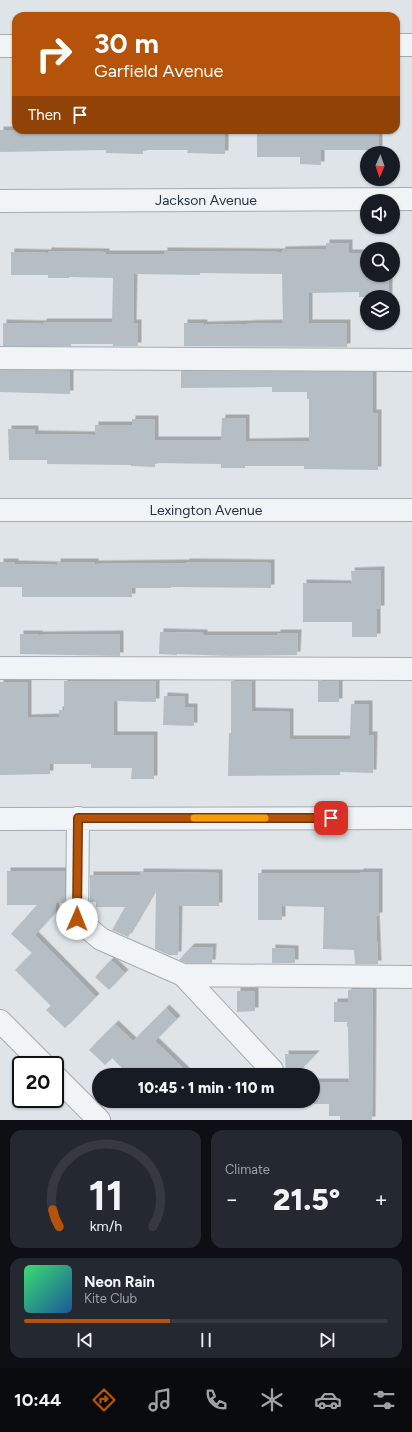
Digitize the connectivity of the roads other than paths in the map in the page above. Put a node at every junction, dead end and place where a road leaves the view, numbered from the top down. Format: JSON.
{"nodes":[{"id":1,"x":400,"y":45,"type":"edge"},
{"id":2,"x":412,"y":45,"type":"edge"},
{"id":3,"x":0,"y":46,"type":"edge"},
{"id":4,"x":12,"y":46,"type":"edge"},
{"id":5,"x":412,"y":199,"type":"edge"},
{"id":6,"x":0,"y":201,"type":"edge"},
{"id":7,"x":0,"y":358,"type":"edge"},
{"id":8,"x":412,"y":360,"type":"edge"},
{"id":9,"x":0,"y":510,"type":"edge"},
{"id":10,"x":412,"y":510,"type":"edge"},
{"id":11,"x":0,"y":668,"type":"edge"},
{"id":12,"x":412,"y":669,"type":"edge"},
{"id":13,"x":0,"y":818,"type":"edge"},
{"id":14,"x":78,"y":818,"type":"junction"},
{"id":15,"x":412,"y":818,"type":"edge"},
{"id":16,"x":183,"y":975,"type":"junction"},
{"id":17,"x":412,"y":976,"type":"edge"},
{"id":18,"x":0,"y":1021,"type":"edge"},
{"id":19,"x":35,"y":1056,"type":"edge"},
{"id":20,"x":270,"y":1068,"type":"edge"},
{"id":21,"x":64,"y":1085,"type":"edge"},
{"id":22,"x":99,"y":1120,"type":"edge"}],
"edges":[{"from":1,"to":2,"type":"street"},
{"from":3,"to":4,"type":"street"},
{"from":5,"to":6,"type":"street","name":"Jackson Avenue"},
{"from":7,"to":8,"type":"street"},
{"from":9,"to":10,"type":"street","name":"Lexington Avenue"},
{"from":11,"to":12,"type":"street"},
{"from":13,"to":14,"type":"street"},
{"from":14,"to":15,"type":"street"},
{"from":14,"to":16,"type":"street"},
{"from":16,"to":17,"type":"street"},
{"from":16,"to":20,"type":"street"},
{"from":18,"to":19,"type":"street"},
{"from":21,"to":22,"type":"street"}]}
